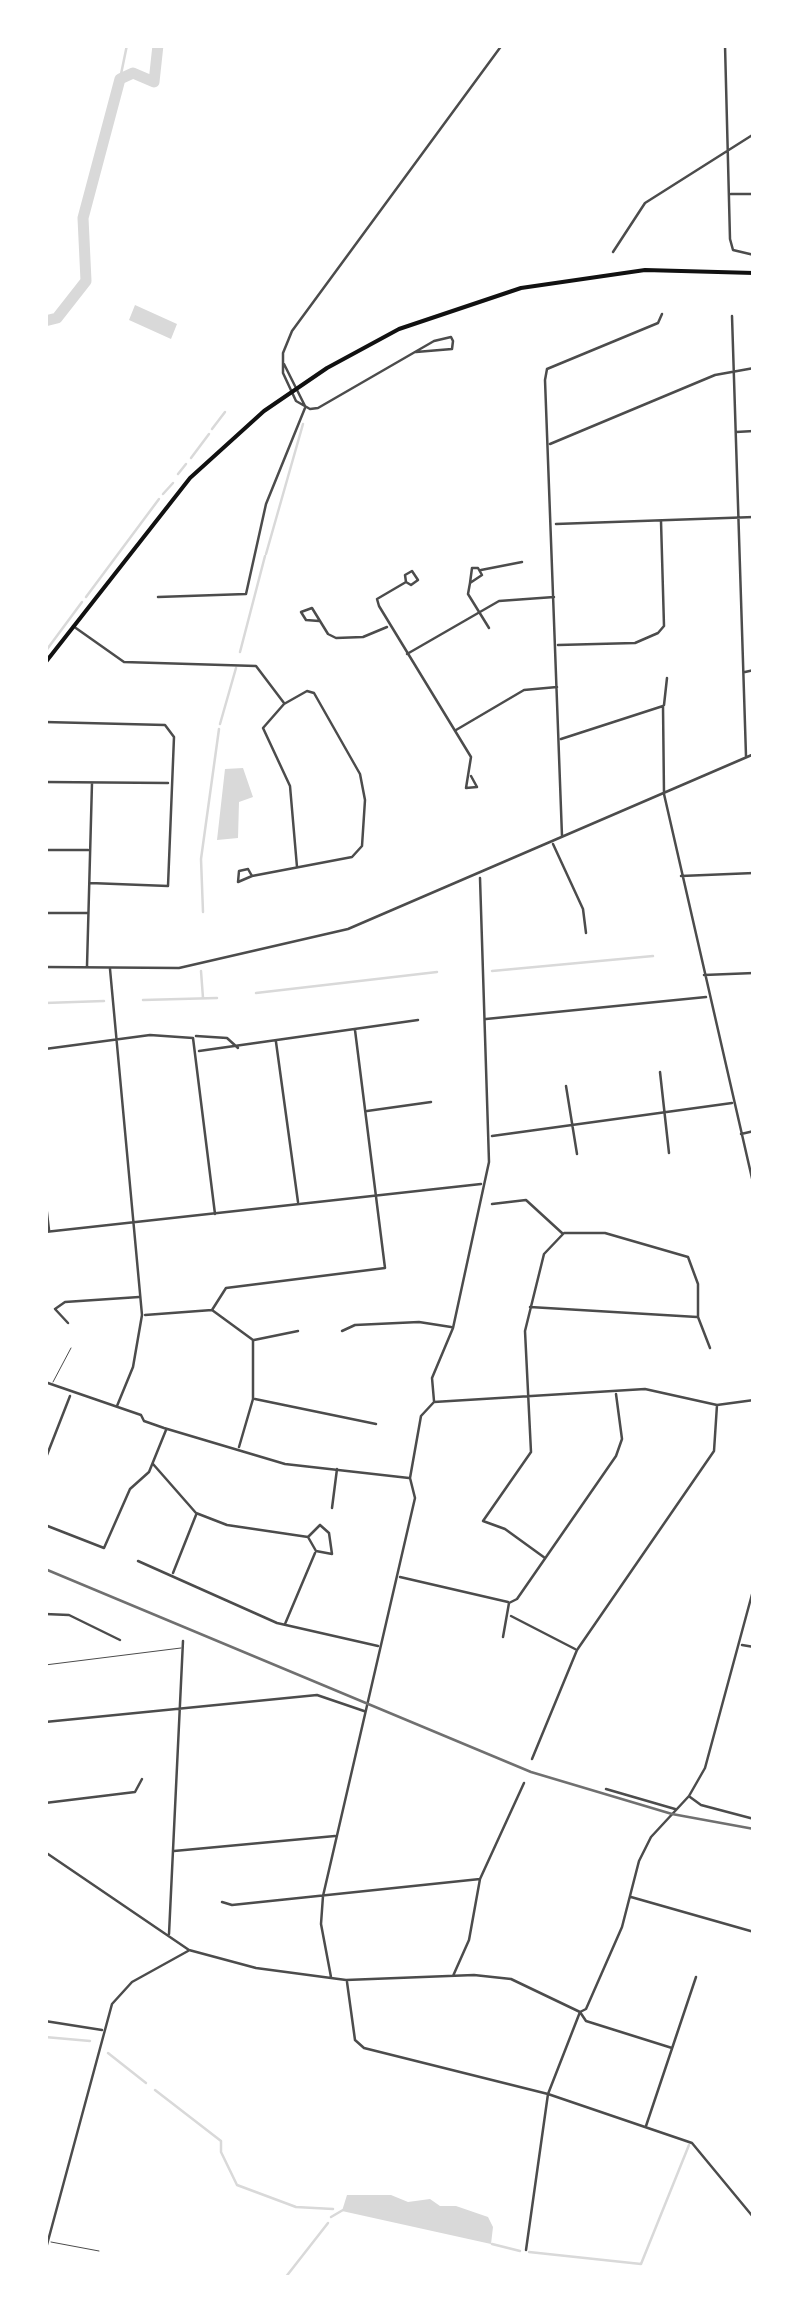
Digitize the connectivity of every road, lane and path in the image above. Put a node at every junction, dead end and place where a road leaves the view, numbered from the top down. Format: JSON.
{"nodes":[{"id":1,"x":502,"y":45,"type":"edge"},
{"id":2,"x":725,"y":45,"type":"edge"},
{"id":3,"x":754,"y":134,"type":"edge"},
{"id":4,"x":725,"y":152,"type":"junction"},
{"id":5,"x":728,"y":194,"type":"junction"},
{"id":6,"x":754,"y":194,"type":"edge"},
{"id":7,"x":613,"y":252,"type":"dead end"},
{"id":8,"x":754,"y":255,"type":"edge"},
{"id":9,"x":754,"y":274,"type":"edge"},
{"id":10,"x":662,"y":314,"type":"dead end"},
{"id":11,"x":732,"y":316,"type":"dead end"},
{"id":12,"x":452,"y":349,"type":"junction"},
{"id":13,"x":416,"y":352,"type":"junction"},
{"id":14,"x":454,"y":356,"type":"dead end"},
{"id":15,"x":283,"y":362,"type":"junction"},
{"id":16,"x":754,"y":368,"type":"edge"},
{"id":17,"x":734,"y":369,"type":"junction"},
{"id":18,"x":298,"y":386,"type":"junction"},
{"id":19,"x":290,"y":392,"type":"junction"},
{"id":20,"x":305,"y":407,"type":"junction"},
{"id":21,"x":754,"y":431,"type":"edge"},
{"id":22,"x":736,"y":432,"type":"junction"},
{"id":23,"x":548,"y":445,"type":"junction"},
{"id":24,"x":754,"y":517,"type":"edge"},
{"id":25,"x":738,"y":518,"type":"junction"},
{"id":26,"x":660,"y":520,"type":"junction"},
{"id":27,"x":553,"y":524,"type":"junction"},
{"id":28,"x":522,"y":562,"type":"dead end"},
{"id":29,"x":480,"y":570,"type":"junction"},
{"id":30,"x":406,"y":582,"type":"dead end"},
{"id":31,"x":470,"y":582,"type":"junction"},
{"id":32,"x":158,"y":597,"type":"dead end"},
{"id":33,"x":556,"y":597,"type":"junction"},
{"id":34,"x":480,"y":611,"type":"junction"},
{"id":35,"x":319,"y":622,"type":"dead end"},
{"id":36,"x":73,"y":626,"type":"junction"},
{"id":37,"x":388,"y":626,"type":"junction"},
{"id":38,"x":489,"y":628,"type":"dead end"},
{"id":39,"x":557,"y":645,"type":"junction"},
{"id":40,"x":406,"y":655,"type":"junction"},
{"id":41,"x":45,"y":663,"type":"edge"},
{"id":42,"x":754,"y":670,"type":"edge"},
{"id":43,"x":744,"y":672,"type":"junction"},
{"id":44,"x":668,"y":678,"type":"dead end"},
{"id":45,"x":558,"y":687,"type":"junction"},
{"id":46,"x":284,"y":704,"type":"junction"},
{"id":47,"x":663,"y":706,"type":"junction"},
{"id":48,"x":45,"y":722,"type":"edge"},
{"id":49,"x":453,"y":731,"type":"junction"},
{"id":50,"x":561,"y":739,"type":"junction"},
{"id":51,"x":754,"y":754,"type":"edge"},
{"id":52,"x":747,"y":757,"type":"junction"},
{"id":53,"x":472,"y":776,"type":"dead end"},
{"id":54,"x":45,"y":782,"type":"edge"},
{"id":55,"x":171,"y":782,"type":"junction"},
{"id":56,"x":92,"y":783,"type":"junction"},
{"id":57,"x":664,"y":794,"type":"junction"},
{"id":58,"x":562,"y":838,"type":"junction"},
{"id":59,"x":552,"y":842,"type":"junction"},
{"id":60,"x":45,"y":850,"type":"edge"},
{"id":61,"x":90,"y":850,"type":"junction"},
{"id":62,"x":296,"y":867,"type":"junction"},
{"id":63,"x":754,"y":873,"type":"edge"},
{"id":64,"x":252,"y":876,"type":"dead end"},
{"id":65,"x":479,"y":876,"type":"junction"},
{"id":66,"x":681,"y":876,"type":"junction"},
{"id":67,"x":90,"y":883,"type":"junction"},
{"id":68,"x":45,"y":912,"type":"edge"},
{"id":69,"x":89,"y":913,"type":"junction"},
{"id":70,"x":586,"y":933,"type":"dead end"},
{"id":71,"x":45,"y":967,"type":"edge"},
{"id":72,"x":87,"y":967,"type":"junction"},
{"id":73,"x":110,"y":968,"type":"junction"},
{"id":74,"x":754,"y":974,"type":"edge"},
{"id":75,"x":703,"y":975,"type":"junction"},
{"id":76,"x":707,"y":997,"type":"junction"},
{"id":77,"x":486,"y":1019,"type":"junction"},
{"id":78,"x":418,"y":1020,"type":"dead end"},
{"id":79,"x":355,"y":1030,"type":"junction"},
{"id":80,"x":114,"y":1038,"type":"junction"},
{"id":81,"x":194,"y":1038,"type":"junction"},
{"id":82,"x":276,"y":1042,"type":"junction"},
{"id":83,"x":240,"y":1048,"type":"junction"},
{"id":84,"x":45,"y":1049,"type":"edge"},
{"id":85,"x":198,"y":1051,"type":"junction"},
{"id":86,"x":660,"y":1072,"type":"dead end"},
{"id":87,"x":566,"y":1086,"type":"dead end"},
{"id":88,"x":432,"y":1102,"type":"dead end"},
{"id":89,"x":733,"y":1103,"type":"junction"},
{"id":90,"x":664,"y":1111,"type":"junction"},
{"id":91,"x":365,"y":1112,"type":"junction"},
{"id":92,"x":572,"y":1122,"type":"junction"},
{"id":93,"x":754,"y":1131,"type":"edge"},
{"id":94,"x":741,"y":1134,"type":"junction"},
{"id":95,"x":489,"y":1136,"type":"junction"},
{"id":96,"x":669,"y":1153,"type":"dead end"},
{"id":97,"x":577,"y":1154,"type":"dead end"},
{"id":98,"x":484,"y":1184,"type":"junction"},
{"id":99,"x":754,"y":1186,"type":"edge"},
{"id":100,"x":376,"y":1195,"type":"junction"},
{"id":101,"x":45,"y":1196,"type":"edge"},
{"id":102,"x":298,"y":1204,"type":"junction"},
{"id":103,"x":492,"y":1204,"type":"dead end"},
{"id":104,"x":215,"y":1214,"type":"junction"},
{"id":105,"x":133,"y":1220,"type":"junction"},
{"id":106,"x":47,"y":1232,"type":"edge"},
{"id":107,"x":564,"y":1233,"type":"junction"},
{"id":108,"x":141,"y":1297,"type":"junction"},
{"id":109,"x":529,"y":1307,"type":"junction"},
{"id":110,"x":212,"y":1310,"type":"junction"},
{"id":111,"x":142,"y":1315,"type":"junction"},
{"id":112,"x":698,"y":1317,"type":"junction"},
{"id":113,"x":68,"y":1323,"type":"dead end"},
{"id":114,"x":452,"y":1328,"type":"junction"},
{"id":115,"x":342,"y":1330,"type":"dead end"},
{"id":116,"x":298,"y":1332,"type":"dead end"},
{"id":117,"x":253,"y":1340,"type":"junction"},
{"id":118,"x":71,"y":1348,"type":"dead end"},
{"id":119,"x":710,"y":1348,"type":"dead end"},
{"id":120,"x":45,"y":1382,"type":"edge"},
{"id":121,"x":52,"y":1385,"type":"junction"},
{"id":122,"x":71,"y":1392,"type":"junction"},
{"id":123,"x":616,"y":1392,"type":"junction"},
{"id":124,"x":527,"y":1397,"type":"junction"},
{"id":125,"x":253,"y":1399,"type":"junction"},
{"id":126,"x":754,"y":1400,"type":"edge"},
{"id":127,"x":434,"y":1402,"type":"junction"},
{"id":128,"x":716,"y":1405,"type":"junction"},
{"id":129,"x":117,"y":1406,"type":"junction"},
{"id":130,"x":376,"y":1424,"type":"dead end"},
{"id":131,"x":166,"y":1429,"type":"junction"},
{"id":132,"x":239,"y":1448,"type":"junction"},
{"id":133,"x":152,"y":1463,"type":"junction"},
{"id":134,"x":337,"y":1468,"type":"junction"},
{"id":135,"x":410,"y":1478,"type":"junction"},
{"id":136,"x":45,"y":1484,"type":"edge"},
{"id":137,"x":332,"y":1508,"type":"dead end"},
{"id":138,"x":196,"y":1514,"type":"junction"},
{"id":139,"x":45,"y":1526,"type":"edge"},
{"id":140,"x":308,"y":1538,"type":"junction"},
{"id":141,"x":316,"y":1550,"type":"junction"},
{"id":142,"x":545,"y":1558,"type":"junction"},
{"id":143,"x":138,"y":1560,"type":"dead end"},
{"id":144,"x":172,"y":1574,"type":"junction"},
{"id":145,"x":397,"y":1576,"type":"junction"},
{"id":146,"x":754,"y":1587,"type":"edge"},
{"id":147,"x":509,"y":1603,"type":"junction"},
{"id":148,"x":45,"y":1614,"type":"edge"},
{"id":149,"x":510,"y":1615,"type":"junction"},
{"id":150,"x":284,"y":1625,"type":"junction"},
{"id":151,"x":503,"y":1637,"type":"dead end"},
{"id":152,"x":120,"y":1640,"type":"dead end"},
{"id":153,"x":183,"y":1641,"type":"dead end"},
{"id":154,"x":740,"y":1644,"type":"junction"},
{"id":155,"x":380,"y":1646,"type":"junction"},
{"id":156,"x":754,"y":1647,"type":"edge"},
{"id":157,"x":181,"y":1648,"type":"junction"},
{"id":158,"x":578,"y":1650,"type":"junction"},
{"id":159,"x":45,"y":1665,"type":"edge"},
{"id":160,"x":179,"y":1708,"type":"junction"},
{"id":161,"x":366,"y":1712,"type":"junction"},
{"id":162,"x":45,"y":1722,"type":"edge"},
{"id":163,"x":532,"y":1759,"type":"dead end"},
{"id":164,"x":142,"y":1779,"type":"dead end"},
{"id":165,"x":524,"y":1783,"type":"dead end"},
{"id":166,"x":606,"y":1789,"type":"dead end"},
{"id":167,"x":689,"y":1796,"type":"junction"},
{"id":168,"x":45,"y":1803,"type":"edge"},
{"id":169,"x":677,"y":1809,"type":"junction"},
{"id":170,"x":754,"y":1819,"type":"edge"},
{"id":171,"x":335,"y":1836,"type":"junction"},
{"id":172,"x":45,"y":1852,"type":"edge"},
{"id":173,"x":173,"y":1852,"type":"junction"},
{"id":174,"x":480,"y":1879,"type":"junction"},
{"id":175,"x":323,"y":1896,"type":"junction"},
{"id":176,"x":631,"y":1897,"type":"junction"},
{"id":177,"x":222,"y":1902,"type":"dead end"},
{"id":178,"x":754,"y":1932,"type":"edge"},
{"id":179,"x":168,"y":1936,"type":"junction"},
{"id":180,"x":189,"y":1950,"type":"junction"},
{"id":181,"x":453,"y":1976,"type":"junction"},
{"id":182,"x":696,"y":1977,"type":"dead end"},
{"id":183,"x":332,"y":1978,"type":"junction"},
{"id":184,"x":346,"y":1980,"type":"junction"},
{"id":185,"x":580,"y":2012,"type":"junction"},
{"id":186,"x":45,"y":2021,"type":"edge"},
{"id":187,"x":103,"y":2030,"type":"junction"},
{"id":188,"x":672,"y":2048,"type":"junction"},
{"id":189,"x":548,"y":2094,"type":"junction"},
{"id":190,"x":646,"y":2127,"type":"junction"},
{"id":191,"x":754,"y":2218,"type":"edge"},
{"id":192,"x":46,"y":2241,"type":"edge"},
{"id":193,"x":526,"y":2250,"type":"dead end"},
{"id":194,"x":99,"y":2251,"type":"dead end"},
{"id":195,"x":45,"y":2252,"type":"edge"}],
"edges":[{"from":1,"to":15,"type":"street"},
{"from":2,"to":4,"type":"street"},
{"from":3,"to":4,"type":"street"},
{"from":4,"to":5,"type":"street"},
{"from":4,"to":7,"type":"street"},
{"from":5,"to":6,"type":"street"},
{"from":5,"to":8,"type":"street"},
{"from":9,"to":18,"type":"main road"},
{"from":10,"to":23,"type":"street"},
{"from":11,"to":17,"type":"street"},
{"from":12,"to":13,"type":"street"},
{"from":12,"to":13,"type":"street"},
{"from":12,"to":14,"type":"lane"},
{"from":13,"to":20,"type":"street"},
{"from":15,"to":18,"type":"street"},
{"from":15,"to":19,"type":"street"},
{"from":16,"to":17,"type":"street"},
{"from":17,"to":22,"type":"street"},
{"from":17,"to":23,"type":"street"},
{"from":18,"to":19,"type":"main road"},
{"from":18,"to":20,"type":"street"},
{"from":19,"to":20,"type":"street"},
{"from":19,"to":36,"type":"main road"},
{"from":20,"to":32,"type":"street"},
{"from":21,"to":22,"type":"street"},
{"from":22,"to":25,"type":"street"},
{"from":23,"to":27,"type":"street"},
{"from":24,"to":25,"type":"street"},
{"from":25,"to":26,"type":"street"},
{"from":25,"to":43,"type":"street"},
{"from":26,"to":27,"type":"street"},
{"from":26,"to":39,"type":"street"},
{"from":27,"to":33,"type":"street"},
{"from":28,"to":29,"type":"street"},
{"from":29,"to":31,"type":"street"},
{"from":29,"to":31,"type":"street"},
{"from":30,"to":37,"type":"street"},
{"from":31,"to":34,"type":"street"},
{"from":33,"to":34,"type":"street"},
{"from":33,"to":39,"type":"street"},
{"from":34,"to":38,"type":"street"},
{"from":34,"to":40,"type":"street"},
{"from":35,"to":37,"type":"street"},
{"from":36,"to":41,"type":"main road"},
{"from":36,"to":46,"type":"street"},
{"from":37,"to":40,"type":"street"},
{"from":39,"to":45,"type":"street"},
{"from":40,"to":49,"type":"street"},
{"from":42,"to":43,"type":"street"},
{"from":43,"to":52,"type":"street"},
{"from":44,"to":47,"type":"street"},
{"from":45,"to":49,"type":"street"},
{"from":45,"to":50,"type":"street"},
{"from":46,"to":62,"type":"street"},
{"from":46,"to":62,"type":"street"},
{"from":47,"to":50,"type":"street"},
{"from":47,"to":57,"type":"street"},
{"from":48,"to":55,"type":"street"},
{"from":49,"to":53,"type":"street"},
{"from":50,"to":58,"type":"street"},
{"from":51,"to":52,"type":"street"},
{"from":52,"to":57,"type":"street"},
{"from":54,"to":56,"type":"street"},
{"from":55,"to":56,"type":"street"},
{"from":55,"to":67,"type":"street"},
{"from":56,"to":61,"type":"street"},
{"from":57,"to":58,"type":"street"},
{"from":57,"to":66,"type":"street"},
{"from":58,"to":59,"type":"street"},
{"from":59,"to":65,"type":"street"},
{"from":59,"to":70,"type":"street"},
{"from":60,"to":61,"type":"street"},
{"from":61,"to":67,"type":"street"},
{"from":62,"to":64,"type":"street"},
{"from":63,"to":66,"type":"street"},
{"from":65,"to":73,"type":"street"},
{"from":65,"to":77,"type":"street"},
{"from":66,"to":75,"type":"street"},
{"from":67,"to":69,"type":"street"},
{"from":68,"to":69,"type":"street"},
{"from":69,"to":72,"type":"street"},
{"from":71,"to":72,"type":"street"},
{"from":72,"to":73,"type":"street"},
{"from":73,"to":80,"type":"street"},
{"from":74,"to":75,"type":"street"},
{"from":75,"to":76,"type":"street"},
{"from":76,"to":77,"type":"street"},
{"from":76,"to":89,"type":"street"},
{"from":77,"to":95,"type":"street"},
{"from":78,"to":79,"type":"street"},
{"from":79,"to":82,"type":"street"},
{"from":79,"to":91,"type":"street"},
{"from":80,"to":81,"type":"street"},
{"from":80,"to":84,"type":"street"},
{"from":80,"to":105,"type":"street"},
{"from":81,"to":83,"type":"street"},
{"from":81,"to":85,"type":"street"},
{"from":82,"to":83,"type":"street"},
{"from":82,"to":102,"type":"street"},
{"from":83,"to":85,"type":"street"},
{"from":85,"to":104,"type":"street"},
{"from":86,"to":90,"type":"street"},
{"from":87,"to":92,"type":"street"},
{"from":88,"to":91,"type":"street"},
{"from":89,"to":90,"type":"street"},
{"from":89,"to":94,"type":"street"},
{"from":90,"to":92,"type":"street"},
{"from":90,"to":96,"type":"street"},
{"from":91,"to":100,"type":"street"},
{"from":92,"to":95,"type":"street"},
{"from":92,"to":97,"type":"street"},
{"from":93,"to":94,"type":"street"},
{"from":94,"to":99,"type":"street"},
{"from":95,"to":98,"type":"street"},
{"from":98,"to":100,"type":"street"},
{"from":98,"to":114,"type":"street"},
{"from":100,"to":102,"type":"street"},
{"from":100,"to":110,"type":"street"},
{"from":101,"to":106,"type":"street"},
{"from":102,"to":104,"type":"street"},
{"from":103,"to":107,"type":"street"},
{"from":104,"to":105,"type":"street"},
{"from":105,"to":106,"type":"street"},
{"from":105,"to":108,"type":"street"},
{"from":107,"to":109,"type":"street"},
{"from":107,"to":112,"type":"street"},
{"from":108,"to":111,"type":"street"},
{"from":108,"to":113,"type":"street"},
{"from":109,"to":112,"type":"street"},
{"from":109,"to":124,"type":"street"},
{"from":110,"to":111,"type":"street"},
{"from":110,"to":117,"type":"street"},
{"from":111,"to":129,"type":"street"},
{"from":112,"to":119,"type":"street"},
{"from":114,"to":115,"type":"street"},
{"from":114,"to":127,"type":"street"},
{"from":116,"to":117,"type":"street"},
{"from":117,"to":125,"type":"street"},
{"from":118,"to":121,"type":"lane"},
{"from":120,"to":121,"type":"street"},
{"from":121,"to":122,"type":"street"},
{"from":122,"to":129,"type":"street"},
{"from":122,"to":136,"type":"street"},
{"from":123,"to":124,"type":"street"},
{"from":123,"to":128,"type":"street"},
{"from":123,"to":142,"type":"street"},
{"from":124,"to":127,"type":"street"},
{"from":124,"to":142,"type":"street"},
{"from":125,"to":130,"type":"street"},
{"from":125,"to":132,"type":"street"},
{"from":126,"to":128,"type":"street"},
{"from":127,"to":135,"type":"street"},
{"from":128,"to":158,"type":"street"},
{"from":129,"to":131,"type":"street"},
{"from":131,"to":132,"type":"street"},
{"from":131,"to":133,"type":"street"},
{"from":132,"to":134,"type":"street"},
{"from":133,"to":138,"type":"street"},
{"from":133,"to":139,"type":"street"},
{"from":134,"to":135,"type":"street"},
{"from":134,"to":137,"type":"street"},
{"from":135,"to":145,"type":"street"},
{"from":138,"to":140,"type":"street"},
{"from":138,"to":144,"type":"street"},
{"from":140,"to":141,"type":"street"},
{"from":140,"to":141,"type":"street"},
{"from":141,"to":150,"type":"street"},
{"from":142,"to":147,"type":"street"},
{"from":143,"to":144,"type":"street"},
{"from":144,"to":150,"type":"street"},
{"from":145,"to":147,"type":"street"},
{"from":145,"to":155,"type":"street"},
{"from":146,"to":154,"type":"street"},
{"from":147,"to":149,"type":"street"},
{"from":148,"to":152,"type":"street"},
{"from":149,"to":151,"type":"street"},
{"from":149,"to":158,"type":"street"},
{"from":150,"to":155,"type":"street"},
{"from":153,"to":157,"type":"street"},
{"from":154,"to":156,"type":"street"},
{"from":154,"to":167,"type":"street"},
{"from":155,"to":161,"type":"street"},
{"from":157,"to":159,"type":"lane"},
{"from":157,"to":160,"type":"street"},
{"from":158,"to":163,"type":"street"},
{"from":160,"to":161,"type":"street"},
{"from":160,"to":162,"type":"street"},
{"from":160,"to":173,"type":"street"},
{"from":161,"to":171,"type":"street"},
{"from":164,"to":168,"type":"street"},
{"from":165,"to":174,"type":"street"},
{"from":166,"to":169,"type":"street"},
{"from":167,"to":169,"type":"street"},
{"from":167,"to":170,"type":"street"},
{"from":169,"to":176,"type":"street"},
{"from":171,"to":173,"type":"street"},
{"from":171,"to":175,"type":"street"},
{"from":172,"to":179,"type":"street"},
{"from":173,"to":179,"type":"street"},
{"from":174,"to":175,"type":"street"},
{"from":174,"to":181,"type":"street"},
{"from":175,"to":177,"type":"street"},
{"from":175,"to":183,"type":"street"},
{"from":176,"to":178,"type":"street"},
{"from":176,"to":185,"type":"street"},
{"from":179,"to":180,"type":"street"},
{"from":180,"to":183,"type":"street"},
{"from":180,"to":187,"type":"street"},
{"from":181,"to":184,"type":"street"},
{"from":181,"to":185,"type":"street"},
{"from":182,"to":188,"type":"street"},
{"from":183,"to":184,"type":"street"},
{"from":184,"to":189,"type":"street"},
{"from":185,"to":188,"type":"street"},
{"from":185,"to":189,"type":"street"},
{"from":186,"to":187,"type":"street"},
{"from":187,"to":192,"type":"street"},
{"from":188,"to":190,"type":"street"},
{"from":189,"to":190,"type":"street"},
{"from":189,"to":193,"type":"street"},
{"from":190,"to":191,"type":"street"},
{"from":192,"to":194,"type":"lane"},
{"from":192,"to":195,"type":"street"}]}
